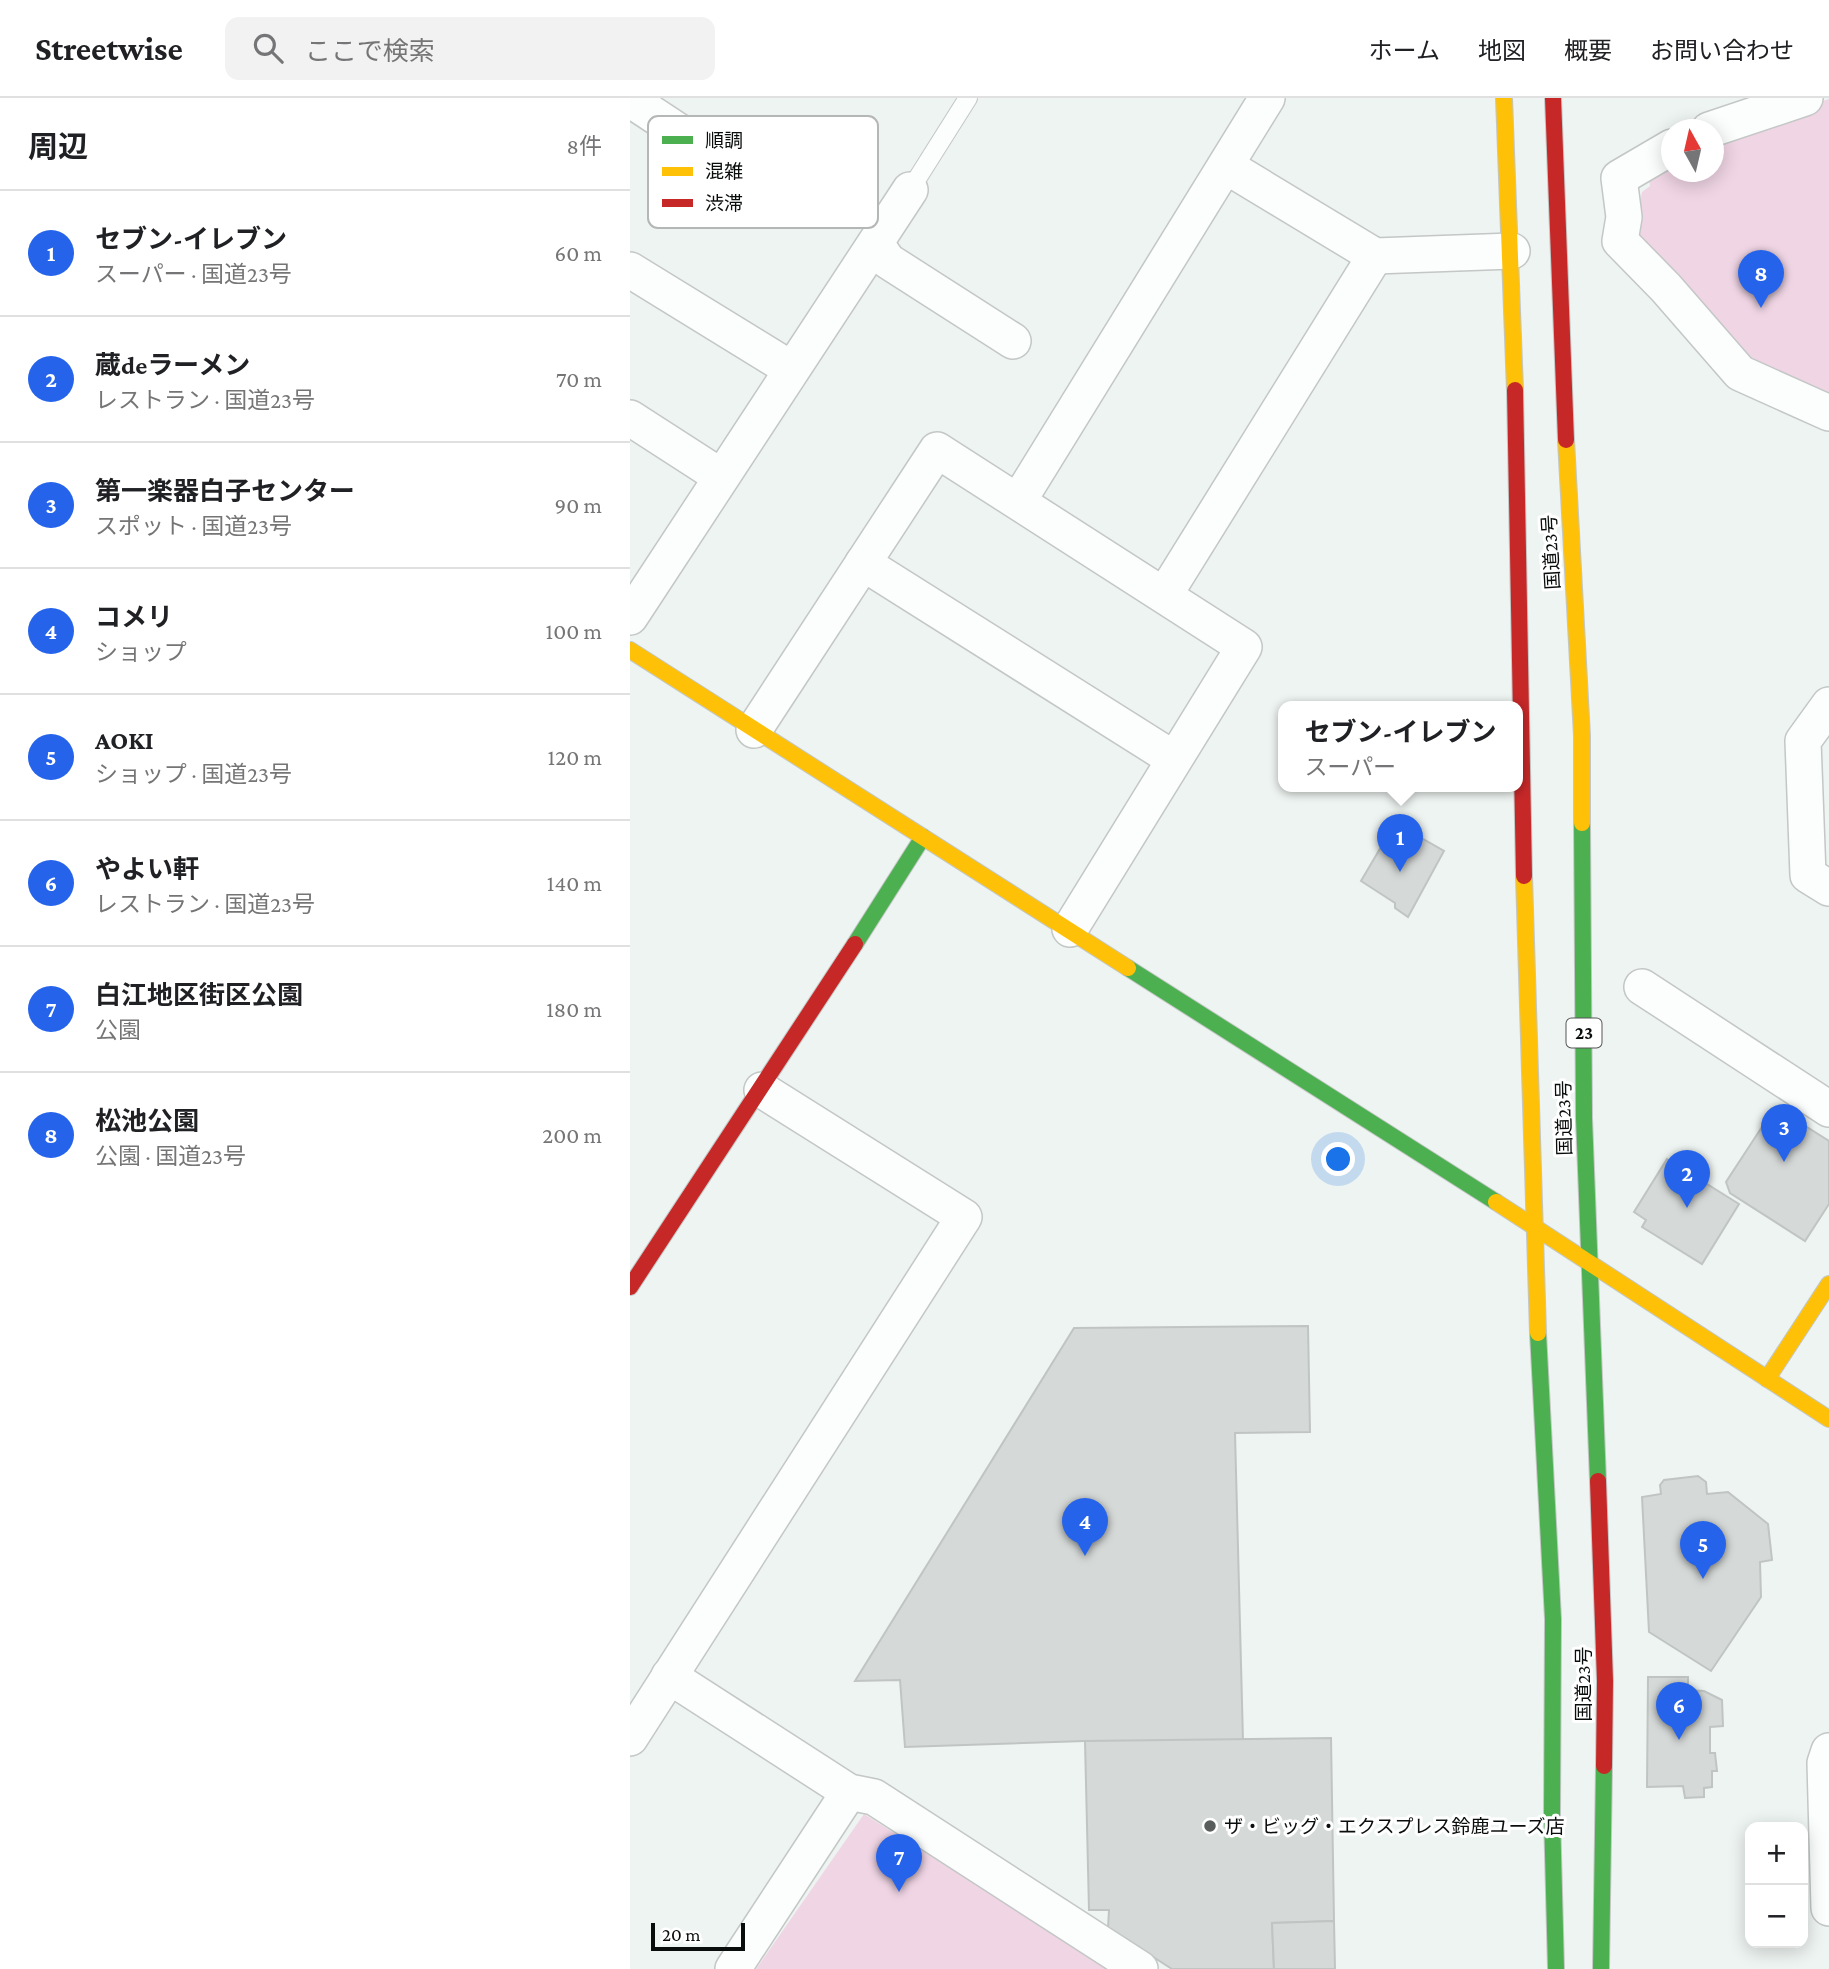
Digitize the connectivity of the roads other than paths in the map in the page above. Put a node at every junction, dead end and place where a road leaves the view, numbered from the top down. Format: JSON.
{"nodes":[{"id":1,"x":968,"y":98,"type":"edge"},
{"id":2,"x":1267,"y":98,"type":"edge"},
{"id":3,"x":1504,"y":98,"type":"edge"},
{"id":4,"x":1553,"y":98,"type":"edge"},
{"id":5,"x":1804,"y":98,"type":"edge"},
{"id":6,"x":1724,"y":125,"type":"edge"},
{"id":7,"x":1661,"y":153,"type":"edge"},
{"id":8,"x":1226,"y":166,"type":"junction"},
{"id":9,"x":910,"y":190,"type":"joint"},
{"id":10,"x":876,"y":244,"type":"junction"},
{"id":11,"x":1512,"y":251,"type":"junction"},
{"id":12,"x":1375,"y":256,"type":"junction"},
{"id":13,"x":630,"y":270,"type":"edge"},
{"id":14,"x":1013,"y":341,"type":"dead end"},
{"id":15,"x":791,"y":369,"type":"junction"},
{"id":16,"x":1829,"y":412,"type":"edge"},
{"id":17,"x":630,"y":418,"type":"edge"},
{"id":18,"x":720,"y":476,"type":"junction"},
{"id":19,"x":1019,"y":500,"type":"junction"},
{"id":20,"x":863,"y":563,"type":"junction"},
{"id":21,"x":1166,"y":594,"type":"junction"},
{"id":22,"x":630,"y":617,"type":"edge"},
{"id":23,"x":630,"y":650,"type":"edge"},
{"id":24,"x":1522,"y":701,"type":"edge"},
{"id":25,"x":1829,"y":705,"type":"edge"},
{"id":26,"x":754,"y":730,"type":"junction"},
{"id":27,"x":1174,"y":759,"type":"junction"},
{"id":28,"x":1523,"y":762,"type":"edge"},
{"id":29,"x":923,"y":837,"type":"junction"},
{"id":30,"x":1829,"y":888,"type":"edge"},
{"id":31,"x":1070,"y":929,"type":"junction"},
{"id":32,"x":1642,"y":987,"type":"dead end"},
{"id":33,"x":762,"y":1090,"type":"junction"},
{"id":34,"x":1829,"y":1109,"type":"edge"},
{"id":35,"x":1533,"y":1226,"type":"junction"},
{"id":36,"x":639,"y":1252,"type":"edge"},
{"id":37,"x":1589,"y":1263,"type":"junction"},
{"id":38,"x":1829,"y":1284,"type":"edge"},
{"id":39,"x":630,"y":1287,"type":"edge"},
{"id":40,"x":1767,"y":1378,"type":"junction"},
{"id":41,"x":1829,"y":1419,"type":"edge"},
{"id":42,"x":669,"y":1676,"type":"junction"},
{"id":43,"x":630,"y":1738,"type":"edge"},
{"id":44,"x":1827,"y":1760,"type":"edge"},
{"id":45,"x":849,"y":1792,"type":"junction"},
{"id":46,"x":1829,"y":1908,"type":"edge"},
{"id":47,"x":733,"y":1969,"type":"edge"},
{"id":48,"x":1140,"y":1969,"type":"edge"},
{"id":49,"x":1556,"y":1969,"type":"edge"},
{"id":50,"x":1601,"y":1969,"type":"edge"}],
"edges":[{"from":1,"to":9,"type":"lane"},
{"from":2,"to":8,"type":"street"},
{"from":3,"to":11,"type":"main road","name":"国道23号"},
{"from":4,"to":37,"type":"main road","name":"国道23号","number":"23"},
{"from":5,"to":6,"type":"street"},
{"from":7,"to":16,"type":"street"},
{"from":8,"to":12,"type":"street"},
{"from":8,"to":19,"type":"street"},
{"from":9,"to":10,"type":"street"},
{"from":10,"to":14,"type":"street"},
{"from":10,"to":15,"type":"street"},
{"from":11,"to":12,"type":"street"},
{"from":11,"to":24,"type":"main road","name":"国道23号"},
{"from":12,"to":21,"type":"street"},
{"from":13,"to":15,"type":"street"},
{"from":15,"to":18,"type":"street"},
{"from":17,"to":18,"type":"street"},
{"from":18,"to":22,"type":"street"},
{"from":19,"to":20,"type":"street"},
{"from":19,"to":21,"type":"street"},
{"from":20,"to":26,"type":"street"},
{"from":20,"to":27,"type":"street"},
{"from":21,"to":27,"type":"street"},
{"from":23,"to":26,"type":"main road"},
{"from":25,"to":30,"type":"street"},
{"from":26,"to":29,"type":"main road"},
{"from":27,"to":31,"type":"street"},
{"from":28,"to":35,"type":"main road","name":"国道23号"},
{"from":29,"to":31,"type":"main road"},
{"from":29,"to":33,"type":"main road"},
{"from":31,"to":35,"type":"main road"},
{"from":32,"to":34,"type":"street"},
{"from":33,"to":36,"type":"main road"},
{"from":33,"to":42,"type":"street"},
{"from":35,"to":37,"type":"main road"},
{"from":35,"to":49,"type":"main road","name":"国道23号"},
{"from":36,"to":39,"type":"main road"},
{"from":37,"to":40,"type":"main road"},
{"from":37,"to":50,"type":"main road","name":"国道23号","number":"23"},
{"from":38,"to":40,"type":"main road"},
{"from":40,"to":41,"type":"main road"},
{"from":42,"to":43,"type":"street"},
{"from":42,"to":45,"type":"street"},
{"from":44,"to":46,"type":"street"},
{"from":45,"to":47,"type":"street"},
{"from":45,"to":48,"type":"street"}]}
